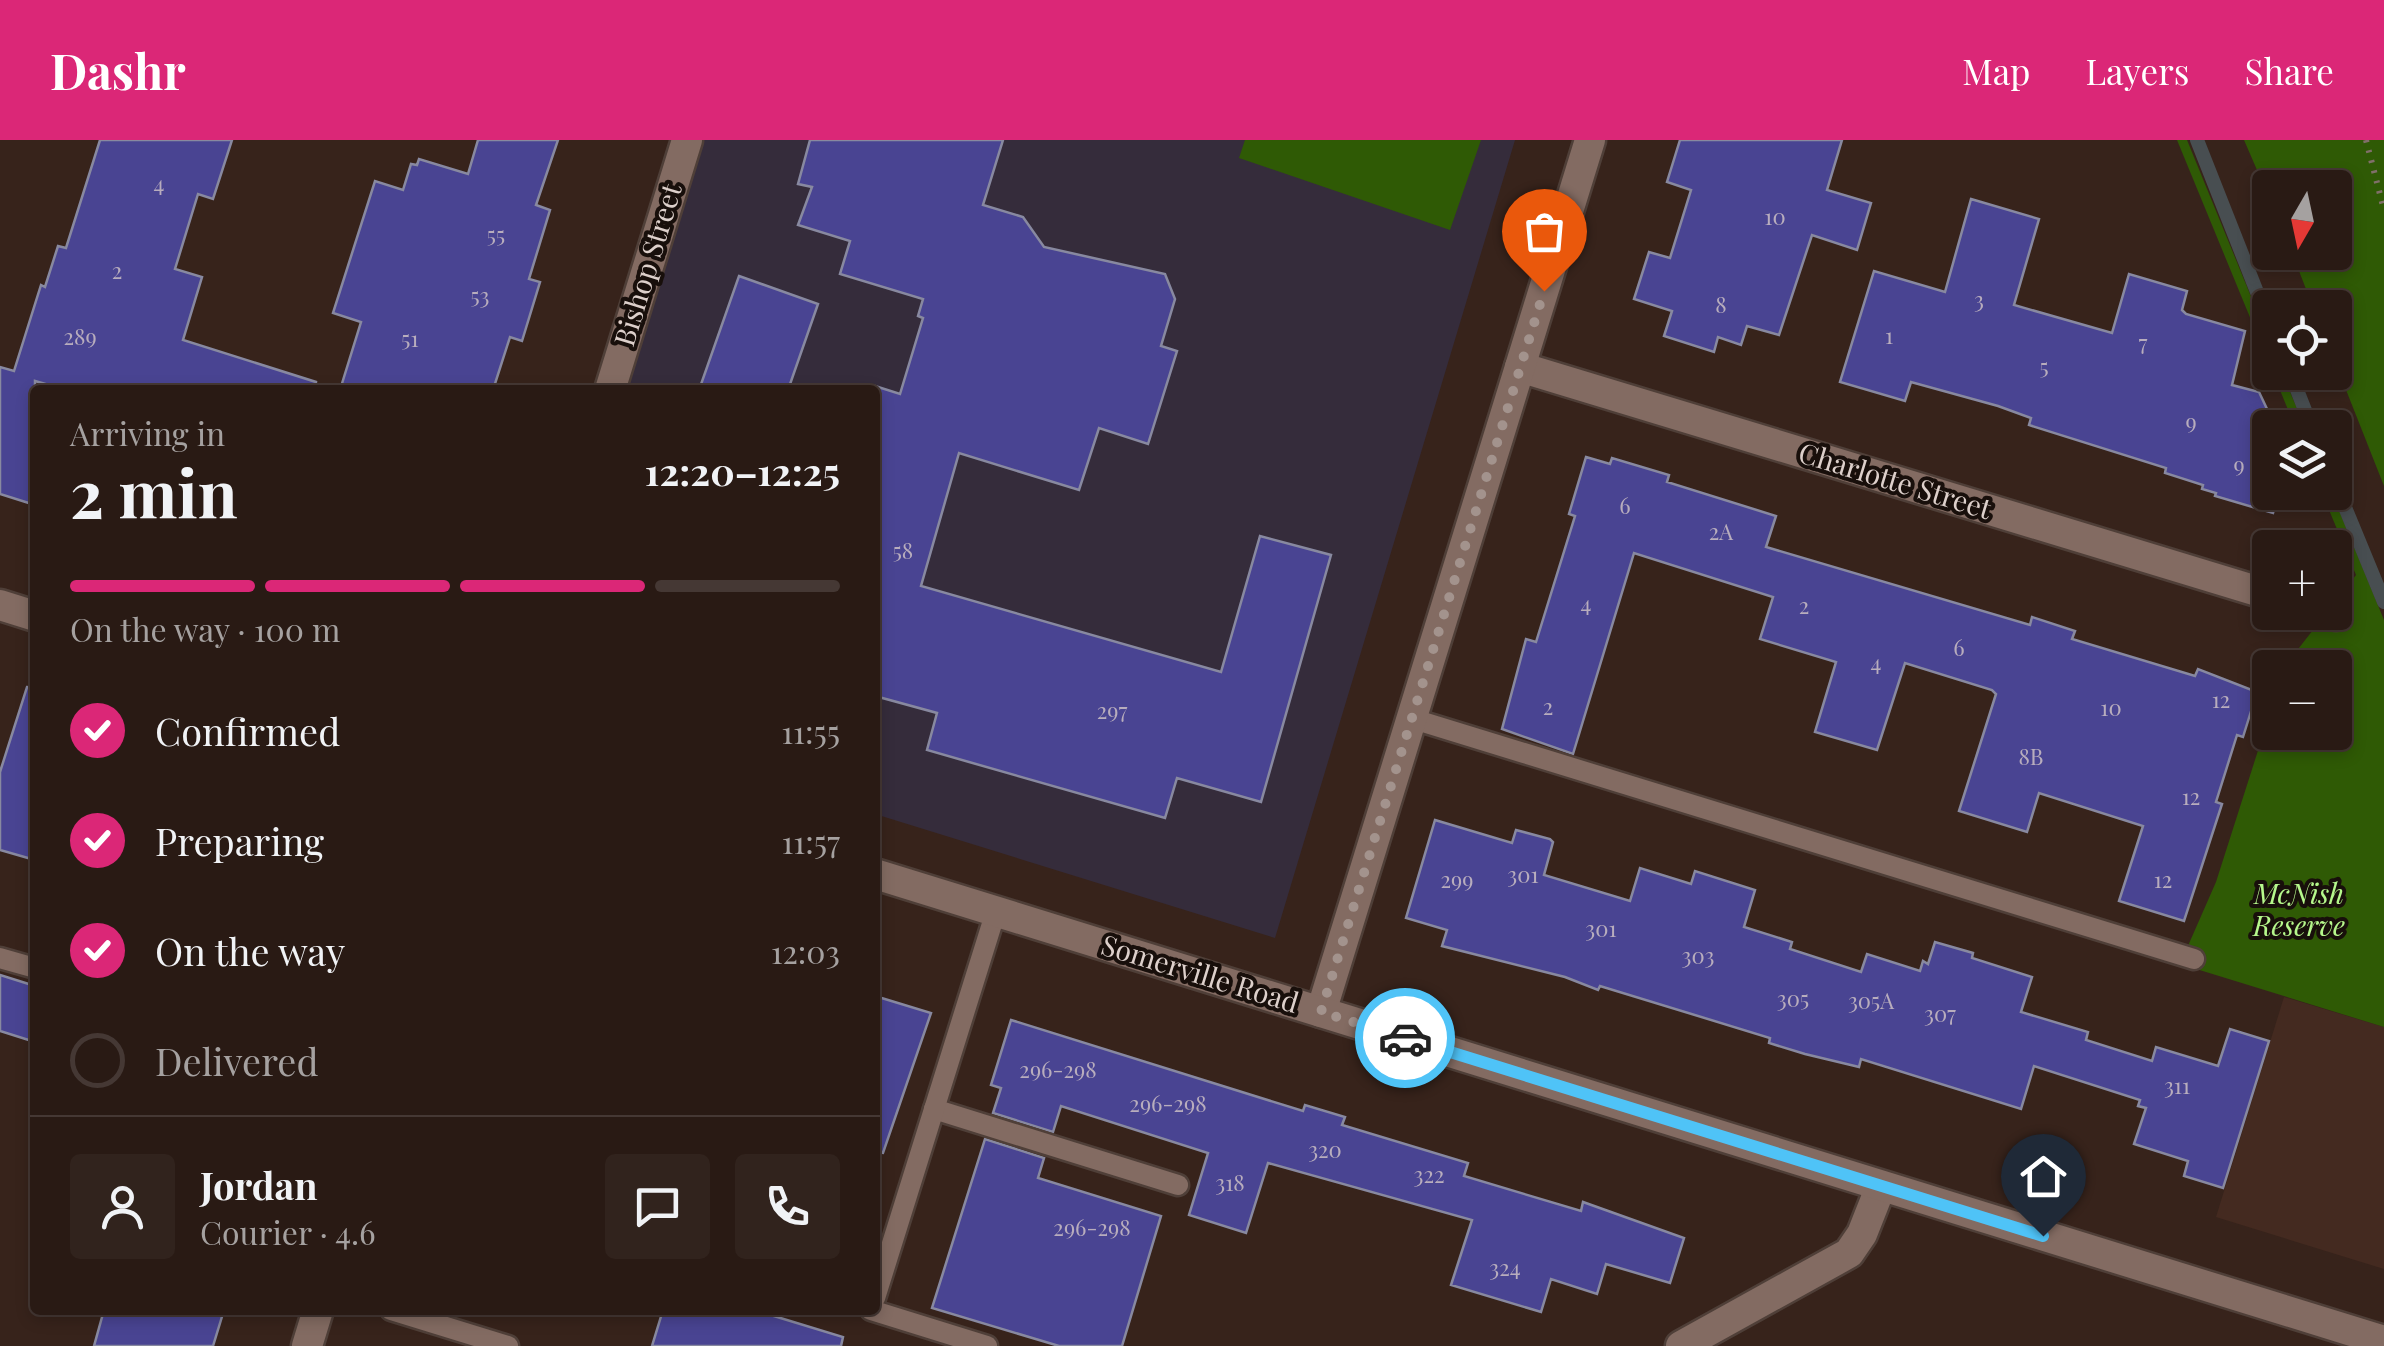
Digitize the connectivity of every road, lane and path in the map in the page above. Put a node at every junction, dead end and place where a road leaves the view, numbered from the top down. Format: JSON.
{"nodes":[{"id":1,"x":686,"y":140,"type":"edge"},
{"id":2,"x":1590,"y":140,"type":"edge"},
{"id":3,"x":2366,"y":140,"type":"edge"},
{"id":4,"x":2384,"y":210,"type":"edge"},
{"id":5,"x":1520,"y":366,"type":"junction"},
{"id":6,"x":612,"y":385,"type":"edge"},
{"id":7,"x":2252,"y":590,"type":"edge"},
{"id":8,"x":0,"y":605,"type":"edge"},
{"id":9,"x":30,"y":614,"type":"edge"},
{"id":10,"x":1410,"y":718,"type":"junction"},
{"id":11,"x":880,"y":876,"type":"edge"},
{"id":12,"x":996,"y":911,"type":"junction"},
{"id":13,"x":0,"y":958,"type":"edge"},
{"id":14,"x":2194,"y":960,"type":"dead end"},
{"id":15,"x":30,"y":967,"type":"edge"},
{"id":16,"x":1321,"y":1012,"type":"junction"},
{"id":17,"x":934,"y":1109,"type":"junction"},
{"id":18,"x":1178,"y":1184,"type":"dead end"},
{"id":19,"x":1880,"y":1186,"type":"junction"},
{"id":20,"x":880,"y":1282,"type":"edge"},
{"id":21,"x":880,"y":1313,"type":"edge"},
{"id":22,"x":317,"y":1315,"type":"edge"},
{"id":23,"x":407,"y":1315,"type":"edge"},
{"id":24,"x":2384,"y":1341,"type":"edge"},
{"id":25,"x":308,"y":1346,"type":"edge"},
{"id":26,"x":508,"y":1346,"type":"edge"},
{"id":27,"x":988,"y":1346,"type":"edge"},
{"id":28,"x":1681,"y":1346,"type":"edge"}],
"edges":[{"from":1,"to":6,"type":"street","name":"Bishop Street"},
{"from":2,"to":5,"type":"street"},
{"from":3,"to":4,"type":"path"},
{"from":5,"to":7,"type":"street","name":"Charlotte Street"},
{"from":5,"to":10,"type":"street"},
{"from":8,"to":9,"type":"street"},
{"from":10,"to":14,"type":"lane"},
{"from":10,"to":16,"type":"street"},
{"from":11,"to":12,"type":"street","name":"Somerville Road"},
{"from":12,"to":16,"type":"street","name":"Somerville Road"},
{"from":12,"to":17,"type":"lane"},
{"from":13,"to":15,"type":"lane"},
{"from":16,"to":19,"type":"street","name":"Somerville Road"},
{"from":17,"to":18,"type":"lane"},
{"from":17,"to":20,"type":"lane"},
{"from":19,"to":24,"type":"street","name":"Somerville Road"},
{"from":19,"to":28,"type":"street"},
{"from":21,"to":27,"type":"lane"},
{"from":22,"to":25,"type":"street"},
{"from":23,"to":26,"type":"lane"}]}
